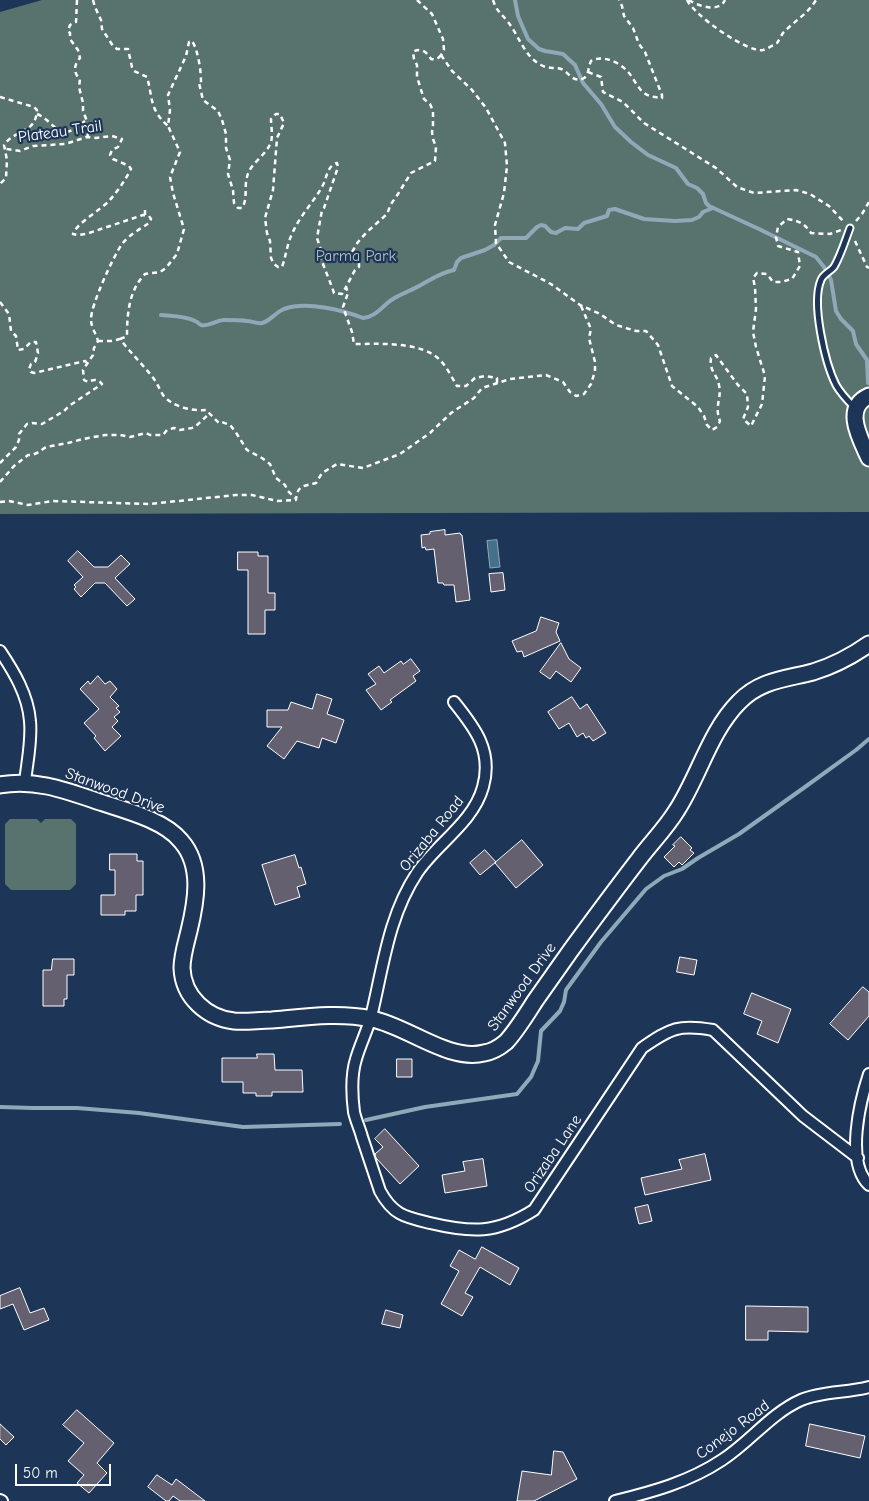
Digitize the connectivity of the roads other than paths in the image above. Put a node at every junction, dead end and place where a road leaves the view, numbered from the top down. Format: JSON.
{"nodes":[{"id":1,"x":850,"y":228,"type":"road end"},
{"id":2,"x":869,"y":396,"type":"edge"},
{"id":3,"x":856,"y":408,"type":"junction"},
{"id":4,"x":869,"y":458,"type":"edge"},
{"id":5,"x":869,"y":644,"type":"edge"},
{"id":6,"x":0,"y":650,"type":"edge"},
{"id":7,"x":454,"y":702,"type":"dead end"},
{"id":8,"x":24,"y":782,"type":"junction"},
{"id":9,"x":0,"y":785,"type":"edge"},
{"id":10,"x":370,"y":1018,"type":"junction"},
{"id":11,"x":869,"y":1074,"type":"edge"},
{"id":12,"x":858,"y":1158,"type":"junction"},
{"id":13,"x":869,"y":1185,"type":"edge"},
{"id":14,"x":869,"y":1387,"type":"edge"},
{"id":15,"x":615,"y":1501,"type":"edge"}],
"edges":[{"from":1,"to":3,"type":"lane"},
{"from":2,"to":3,"type":"main road"},
{"from":3,"to":4,"type":"main road"},
{"from":5,"to":10,"type":"main road","name":"Stanwood Drive"},
{"from":6,"to":8,"type":"street"},
{"from":7,"to":10,"type":"street","name":"Orizaba Road"},
{"from":8,"to":9,"type":"main road","name":"Stanwood Drive"},
{"from":8,"to":10,"type":"main road","name":"Stanwood Drive"},
{"from":10,"to":12,"type":"street","name":"Orizaba Lane"},
{"from":11,"to":12,"type":"street"},
{"from":12,"to":13,"type":"street"},
{"from":14,"to":15,"type":"street","name":"Conejo Road"}]}
